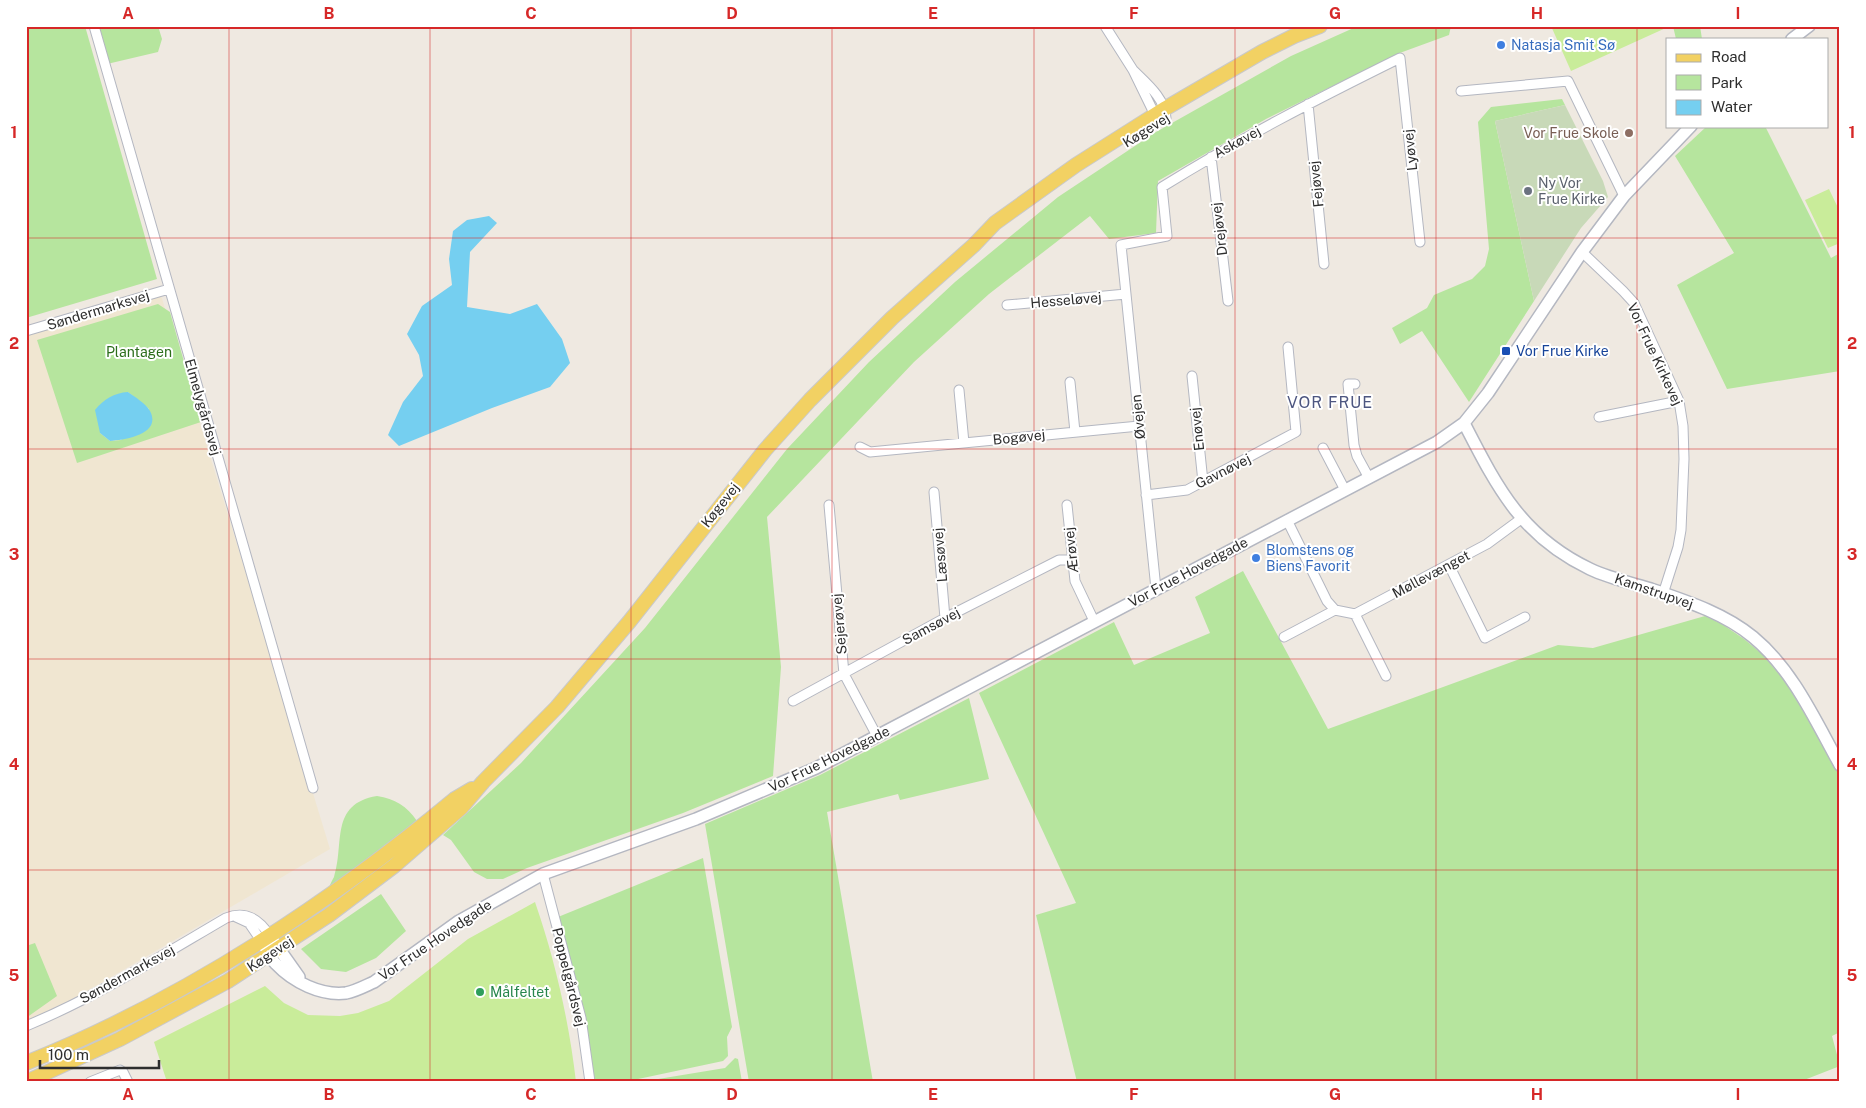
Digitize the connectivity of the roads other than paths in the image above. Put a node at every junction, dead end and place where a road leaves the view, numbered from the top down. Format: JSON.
{"nodes":[{"id":1,"x":94,"y":26,"type":"edge"},
{"id":2,"x":1320,"y":26,"type":"edge"},
{"id":3,"x":1325,"y":26,"type":"edge"},
{"id":4,"x":1809,"y":26,"type":"edge"},
{"id":5,"x":1106,"y":28,"type":"edge"},
{"id":6,"x":1793,"y":38,"type":"edge"},
{"id":7,"x":1400,"y":58,"type":"joint"},
{"id":8,"x":1461,"y":91,"type":"dead end"},
{"id":9,"x":1308,"y":104,"type":"junction"},
{"id":10,"x":1162,"y":113,"type":"junction"},
{"id":11,"x":1689,"y":128,"type":"edge"},
{"id":12,"x":1211,"y":157,"type":"junction"},
{"id":13,"x":1624,"y":196,"type":"junction"},
{"id":14,"x":1420,"y":242,"type":"dead end"},
{"id":15,"x":1120,"y":245,"type":"joint"},
{"id":16,"x":1582,"y":252,"type":"junction"},
{"id":17,"x":1324,"y":264,"type":"dead end"},
{"id":18,"x":169,"y":289,"type":"junction"},
{"id":19,"x":1126,"y":294,"type":"junction"},
{"id":20,"x":1228,"y":301,"type":"dead end"},
{"id":21,"x":1007,"y":305,"type":"dead end"},
{"id":22,"x":26,"y":331,"type":"edge"},
{"id":23,"x":1288,"y":347,"type":"dead end"},
{"id":24,"x":1192,"y":376,"type":"dead end"},
{"id":25,"x":1070,"y":382,"type":"dead end"},
{"id":26,"x":1355,"y":384,"type":"dead end"},
{"id":27,"x":959,"y":390,"type":"dead end"},
{"id":28,"x":1679,"y":402,"type":"junction"},
{"id":29,"x":1599,"y":417,"type":"dead end"},
{"id":30,"x":1464,"y":423,"type":"junction"},
{"id":31,"x":1139,"y":426,"type":"junction"},
{"id":32,"x":1075,"y":432,"type":"junction"},
{"id":33,"x":964,"y":443,"type":"junction"},
{"id":34,"x":860,"y":447,"type":"dead end"},
{"id":35,"x":1323,"y":448,"type":"dead end"},
{"id":36,"x":1369,"y":478,"type":"junction"},
{"id":37,"x":1203,"y":482,"type":"junction"},
{"id":38,"x":1345,"y":490,"type":"junction"},
{"id":39,"x":934,"y":492,"type":"dead end"},
{"id":40,"x":1146,"y":495,"type":"junction"},
{"id":41,"x":828,"y":505,"type":"dead end"},
{"id":42,"x":1067,"y":505,"type":"dead end"},
{"id":43,"x":1521,"y":519,"type":"junction"},
{"id":44,"x":1287,"y":520,"type":"junction"},
{"id":45,"x":1072,"y":560,"type":"junction"},
{"id":46,"x":1449,"y":565,"type":"junction"},
{"id":47,"x":1156,"y":588,"type":"junction"},
{"id":48,"x":1663,"y":594,"type":"junction"},
{"id":49,"x":1335,"y":610,"type":"junction"},
{"id":50,"x":1355,"y":614,"type":"junction"},
{"id":51,"x":945,"y":618,"type":"junction"},
{"id":52,"x":1525,"y":618,"type":"dead end"},
{"id":53,"x":1094,"y":621,"type":"junction"},
{"id":54,"x":1284,"y":637,"type":"dead end"},
{"id":55,"x":844,"y":674,"type":"junction"},
{"id":56,"x":1386,"y":676,"type":"dead end"},
{"id":57,"x":793,"y":701,"type":"dead end"},
{"id":58,"x":877,"y":736,"type":"junction"},
{"id":59,"x":1840,"y":765,"type":"edge"},
{"id":60,"x":483,"y":782,"type":"junction"},
{"id":61,"x":313,"y":788,"type":"dead end"},
{"id":62,"x":543,"y":874,"type":"junction"},
{"id":63,"x":266,"y":939,"type":"junction"},
{"id":64,"x":274,"y":952,"type":"junction"},
{"id":65,"x":26,"y":1026,"type":"edge"},
{"id":66,"x":26,"y":1063,"type":"edge"},
{"id":67,"x":26,"y":1082,"type":"edge"},
{"id":68,"x":90,"y":1082,"type":"edge"},
{"id":69,"x":128,"y":1082,"type":"edge"},
{"id":70,"x":590,"y":1082,"type":"edge"}],
"edges":[{"from":1,"to":18,"type":"street","name":"Elmelygårdsvej"},
{"from":2,"to":10,"type":"main road","name":"Køgevej"},
{"from":3,"to":10,"type":"main road","name":"Køgevej"},
{"from":4,"to":6,"type":"street"},
{"from":5,"to":10,"type":"street"},
{"from":7,"to":9,"type":"street","name":"Askøvej"},
{"from":7,"to":14,"type":"street","name":"Lyøvej"},
{"from":8,"to":13,"type":"street"},
{"from":9,"to":12,"type":"street","name":"Askøvej"},
{"from":9,"to":17,"type":"street","name":"Fejøvej"},
{"from":10,"to":60,"type":"main road","name":"Køgevej"},
{"from":11,"to":13,"type":"street","name":"Vor Frue Hovedgade"},
{"from":12,"to":15,"type":"street","name":"Askøvej"},
{"from":12,"to":20,"type":"street","name":"Drejøvej"},
{"from":13,"to":16,"type":"street","name":"Vor Frue Hovedgade"},
{"from":15,"to":19,"type":"street","name":"Øvejen"},
{"from":16,"to":28,"type":"street","name":"Vor Frue Kirkevej"},
{"from":16,"to":30,"type":"street","name":"Vor Frue Hovedgade"},
{"from":18,"to":22,"type":"street","name":"Søndermarksvej"},
{"from":18,"to":61,"type":"street","name":"Elmelygårdsvej"},
{"from":19,"to":21,"type":"street","name":"Hesseløvej"},
{"from":19,"to":31,"type":"street","name":"Øvejen"},
{"from":23,"to":37,"type":"street","name":"Gavnøvej"},
{"from":24,"to":37,"type":"street","name":"Enøvej"},
{"from":25,"to":32,"type":"street"},
{"from":26,"to":36,"type":"street"},
{"from":27,"to":33,"type":"street"},
{"from":28,"to":29,"type":"street"},
{"from":28,"to":48,"type":"street","name":"Vor Frue Kirkevej"},
{"from":30,"to":36,"type":"street","name":"Vor Frue Hovedgade"},
{"from":30,"to":43,"type":"street","name":"Kamstrupvej"},
{"from":31,"to":32,"type":"street","name":"Bogøvej"},
{"from":31,"to":40,"type":"street","name":"Øvejen"},
{"from":32,"to":33,"type":"street","name":"Bogøvej"},
{"from":33,"to":34,"type":"street","name":"Bogøvej"},
{"from":35,"to":38,"type":"street"},
{"from":36,"to":38,"type":"street","name":"Vor Frue Hovedgade"},
{"from":37,"to":40,"type":"street","name":"Gavnøvej"},
{"from":38,"to":44,"type":"street","name":"Vor Frue Hovedgade"},
{"from":39,"to":51,"type":"street","name":"Læsøvej"},
{"from":40,"to":47,"type":"street","name":"Øvejen"},
{"from":41,"to":55,"type":"street","name":"Sejerøvej"},
{"from":42,"to":45,"type":"street","name":"Ærøvej"},
{"from":43,"to":46,"type":"street","name":"Møllevænget"},
{"from":43,"to":48,"type":"street","name":"Kamstrupvej"},
{"from":44,"to":47,"type":"street","name":"Vor Frue Hovedgade"},
{"from":44,"to":49,"type":"street"},
{"from":45,"to":51,"type":"street","name":"Samsøvej"},
{"from":45,"to":53,"type":"street","name":"Ærøvej"},
{"from":46,"to":50,"type":"street","name":"Møllevænget"},
{"from":46,"to":52,"type":"street"},
{"from":47,"to":53,"type":"street","name":"Vor Frue Hovedgade"},
{"from":48,"to":59,"type":"street","name":"Kamstrupvej"},
{"from":49,"to":50,"type":"street"},
{"from":49,"to":54,"type":"street"},
{"from":50,"to":56,"type":"street"},
{"from":51,"to":55,"type":"street","name":"Samsøvej"},
{"from":53,"to":58,"type":"street","name":"Vor Frue Hovedgade"},
{"from":55,"to":57,"type":"street","name":"Samsøvej"},
{"from":55,"to":58,"type":"street","name":"Sejerøvej"},
{"from":58,"to":62,"type":"street","name":"Vor Frue Hovedgade"},
{"from":60,"to":63,"type":"main road","name":"Køgevej"},
{"from":60,"to":64,"type":"main road","name":"Køgevej"},
{"from":62,"to":64,"type":"street","name":"Vor Frue Hovedgade"},
{"from":62,"to":70,"type":"street","name":"Poppelgårdsvej"},
{"from":63,"to":64,"type":"street","name":"Vor Frue Hovedgade"},
{"from":63,"to":65,"type":"street","name":"Søndermarksvej"},
{"from":63,"to":66,"type":"main road","name":"Køgevej"},
{"from":64,"to":67,"type":"main road","name":"Køgevej"},
{"from":68,"to":69,"type":"street"}]}
